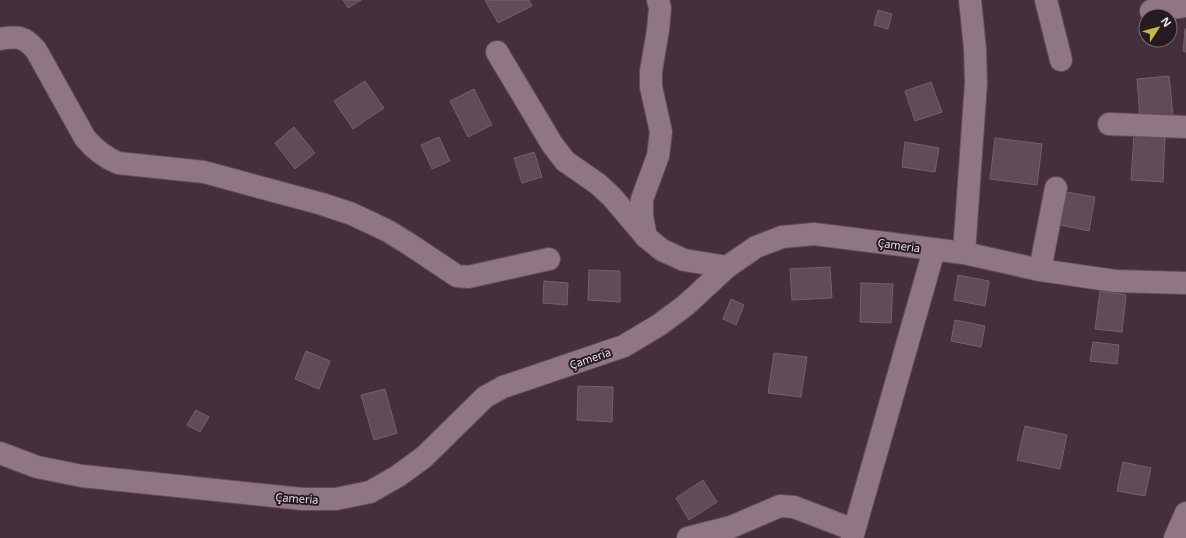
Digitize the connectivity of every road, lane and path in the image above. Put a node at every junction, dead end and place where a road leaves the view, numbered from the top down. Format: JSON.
{"nodes":[{"id":1,"x":658,"y":0,"type":"edge"},
{"id":2,"x":970,"y":0,"type":"edge"},
{"id":3,"x":1046,"y":0,"type":"edge"},
{"id":4,"x":1186,"y":6,"type":"edge"},
{"id":5,"x":1172,"y":8,"type":"edge"},
{"id":6,"x":0,"y":39,"type":"edge"},
{"id":7,"x":497,"y":52,"type":"dead end"},
{"id":8,"x":1061,"y":60,"type":"dead end"},
{"id":9,"x":1109,"y":124,"type":"dead end"},
{"id":10,"x":1186,"y":127,"type":"edge"},
{"id":11,"x":1056,"y":188,"type":"dead end"},
{"id":12,"x":646,"y":237,"type":"junction"},
{"id":13,"x":934,"y":250,"type":"junction"},
{"id":14,"x":964,"y":253,"type":"junction"},
{"id":15,"x":549,"y":259,"type":"dead end"},
{"id":16,"x":727,"y":267,"type":"junction"},
{"id":17,"x":1040,"y":270,"type":"junction"},
{"id":18,"x":1186,"y":283,"type":"edge"},
{"id":19,"x":0,"y":453,"type":"edge"},
{"id":20,"x":1186,"y":512,"type":"edge"},
{"id":21,"x":853,"y":534,"type":"edge"},
{"id":22,"x":688,"y":538,"type":"edge"},
{"id":23,"x":1175,"y":538,"type":"edge"}],
"edges":[{"from":1,"to":12,"type":"street"},
{"from":2,"to":14,"type":"street"},
{"from":3,"to":8,"type":"street"},
{"from":4,"to":5,"type":"street"},
{"from":6,"to":15,"type":"street"},
{"from":7,"to":12,"type":"street"},
{"from":9,"to":10,"type":"street"},
{"from":11,"to":17,"type":"street"},
{"from":12,"to":16,"type":"street"},
{"from":13,"to":14,"type":"street","name":"Çameria"},
{"from":13,"to":16,"type":"street","name":"Çameria"},
{"from":13,"to":21,"type":"street"},
{"from":14,"to":17,"type":"street","name":"Çameria"},
{"from":16,"to":19,"type":"street","name":"Çameria"},
{"from":17,"to":18,"type":"street","name":"Çameria"},
{"from":20,"to":23,"type":"street"},
{"from":21,"to":22,"type":"street"}]}
